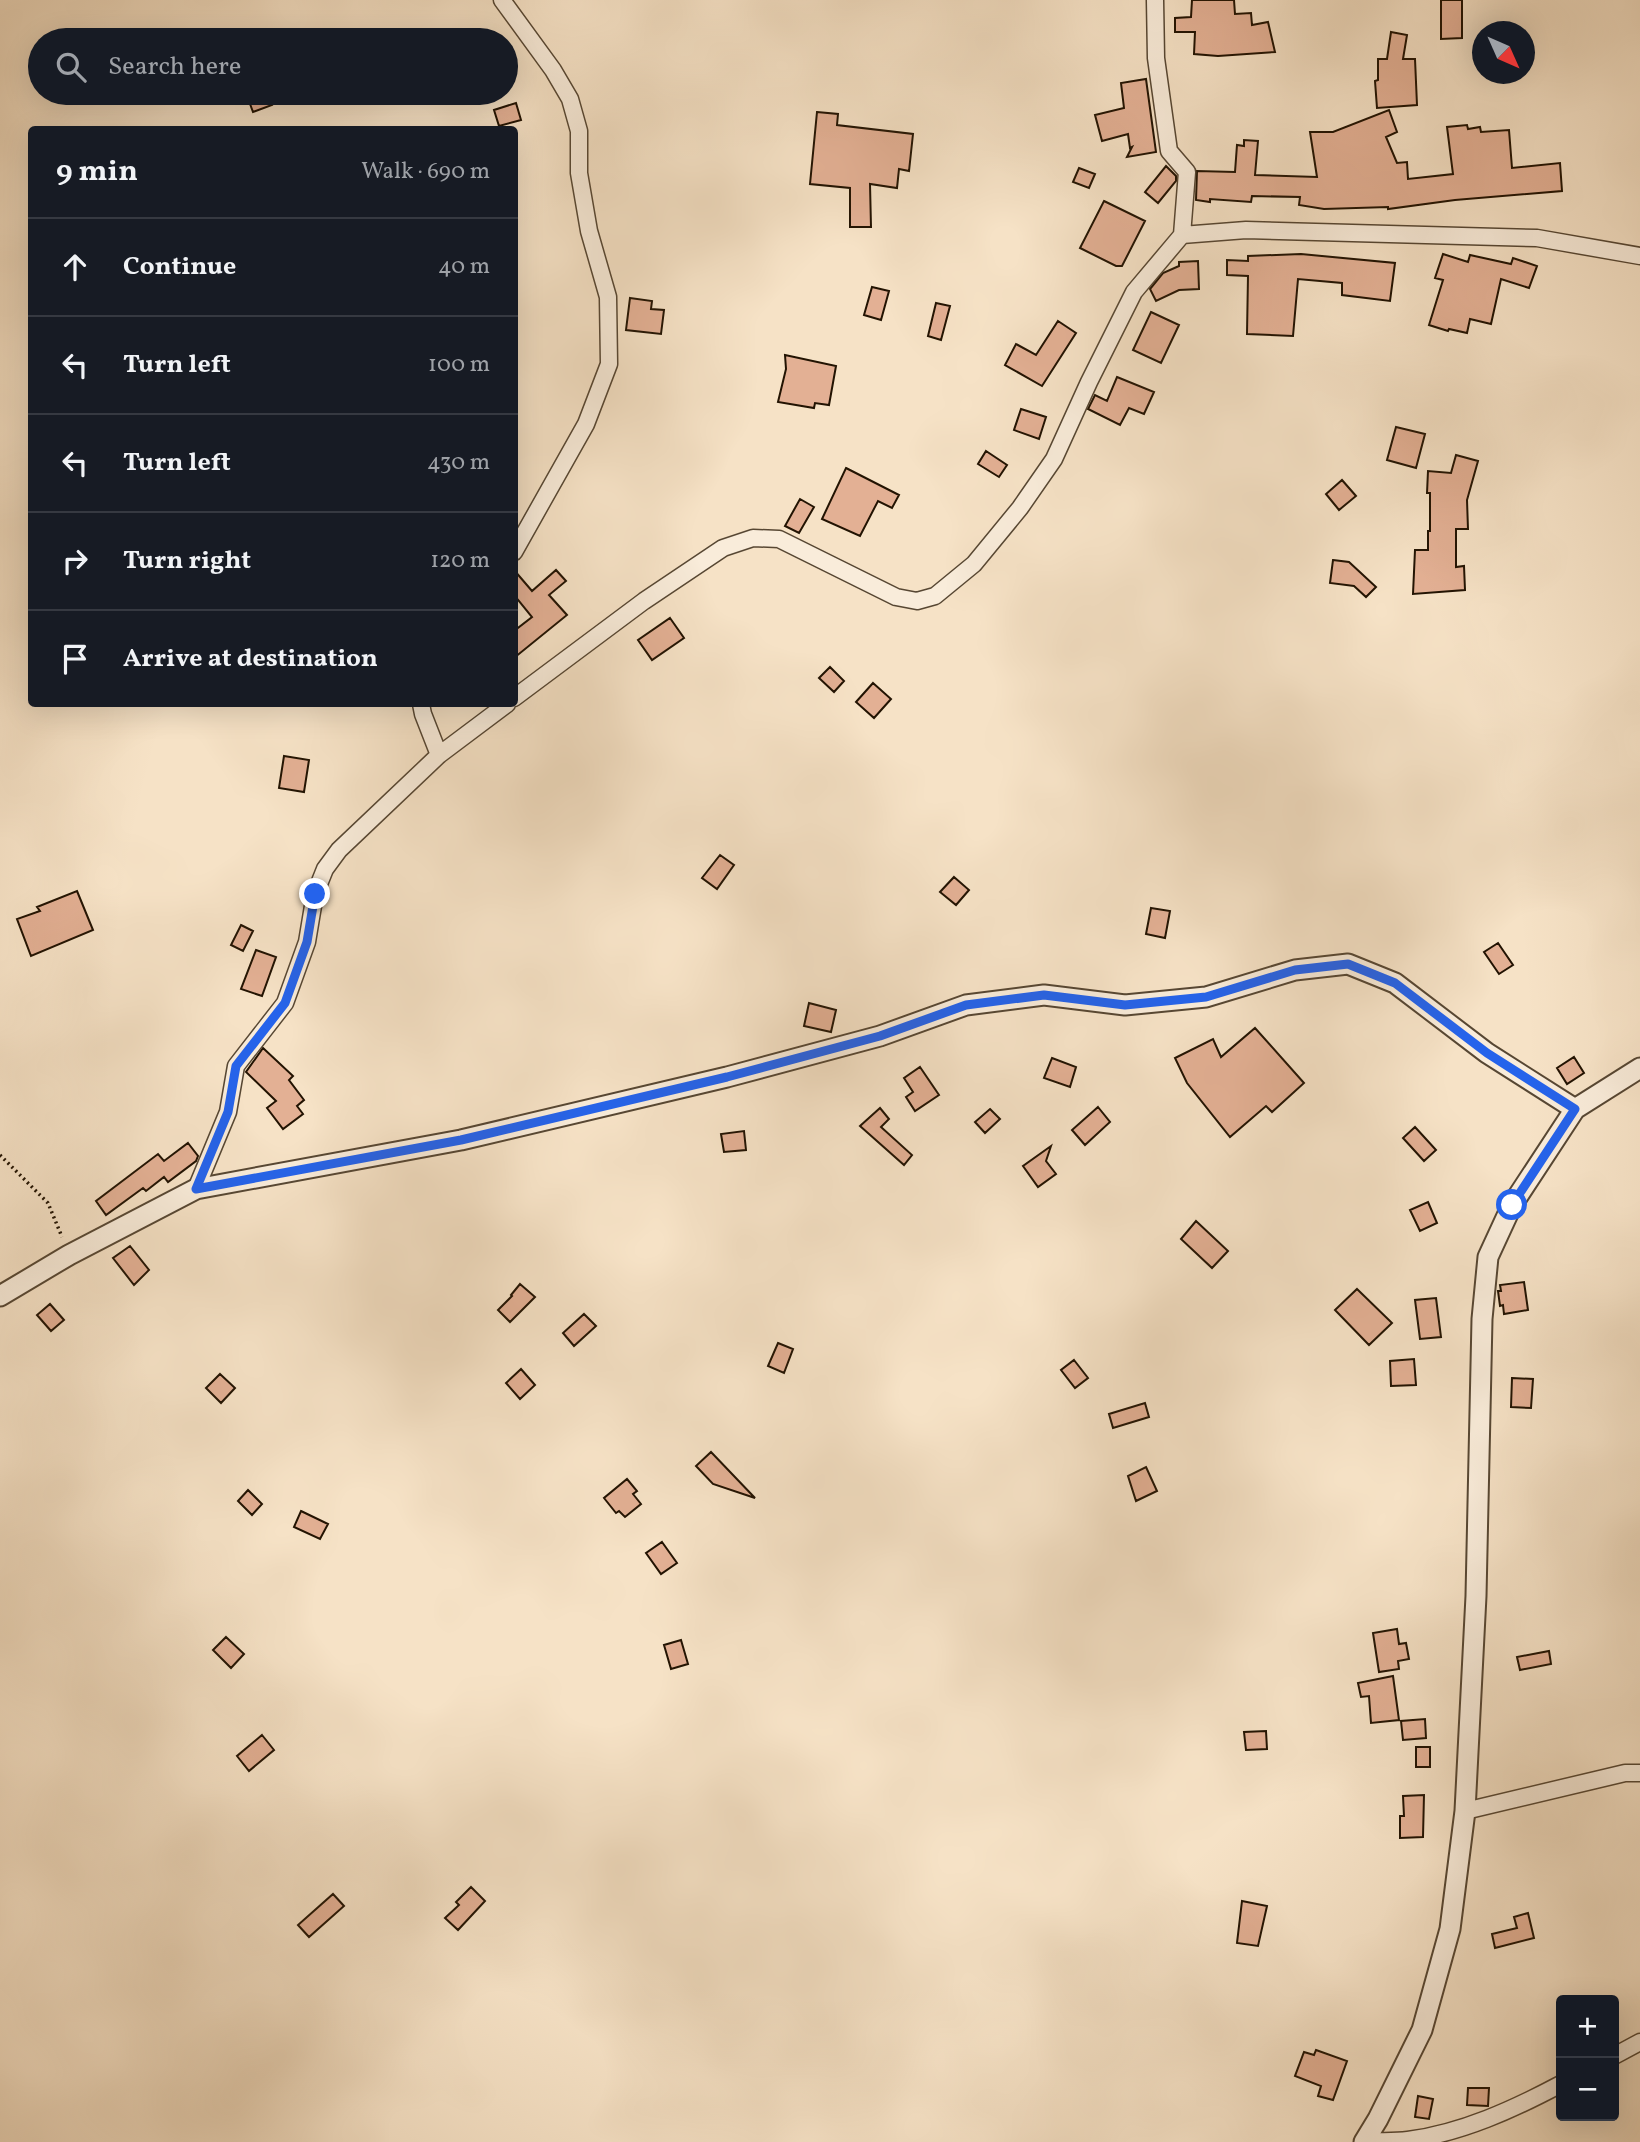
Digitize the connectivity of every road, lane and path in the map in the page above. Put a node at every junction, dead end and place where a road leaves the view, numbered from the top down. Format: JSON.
{"nodes":[{"id":1,"x":502,"y":0,"type":"edge"},
{"id":2,"x":1155,"y":0,"type":"edge"},
{"id":3,"x":1182,"y":235,"type":"junction"},
{"id":4,"x":1640,"y":256,"type":"edge"},
{"id":5,"x":518,"y":545,"type":"edge"},
{"id":6,"x":518,"y":695,"type":"edge"},
{"id":7,"x":422,"y":707,"type":"edge"},
{"id":8,"x":503,"y":707,"type":"edge"},
{"id":9,"x":439,"y":755,"type":"junction"},
{"id":10,"x":1640,"y":1068,"type":"edge"},
{"id":11,"x":1575,"y":1109,"type":"junction"},
{"id":12,"x":0,"y":1155,"type":"edge"},
{"id":13,"x":196,"y":1189,"type":"junction"},
{"id":14,"x":69,"y":1255,"type":"junction"},
{"id":15,"x":0,"y":1296,"type":"edge"},
{"id":16,"x":1640,"y":1773,"type":"edge"},
{"id":17,"x":1465,"y":1811,"type":"junction"},
{"id":18,"x":1640,"y":2042,"type":"edge"},
{"id":19,"x":1619,"y":2053,"type":"edge"},
{"id":20,"x":1556,"y":2087,"type":"edge"},
{"id":21,"x":1364,"y":2142,"type":"edge"}],
"edges":[{"from":1,"to":5,"type":"street"},
{"from":2,"to":3,"type":"street"},
{"from":3,"to":4,"type":"street"},
{"from":3,"to":6,"type":"street"},
{"from":7,"to":9,"type":"street"},
{"from":8,"to":9,"type":"street"},
{"from":9,"to":13,"type":"street"},
{"from":10,"to":11,"type":"street"},
{"from":11,"to":13,"type":"street"},
{"from":11,"to":17,"type":"street"},
{"from":12,"to":14,"type":"path"},
{"from":13,"to":14,"type":"street"},
{"from":14,"to":15,"type":"street"},
{"from":16,"to":17,"type":"street"},
{"from":17,"to":21,"type":"street"},
{"from":18,"to":19,"type":"street"},
{"from":20,"to":21,"type":"street"}]}
